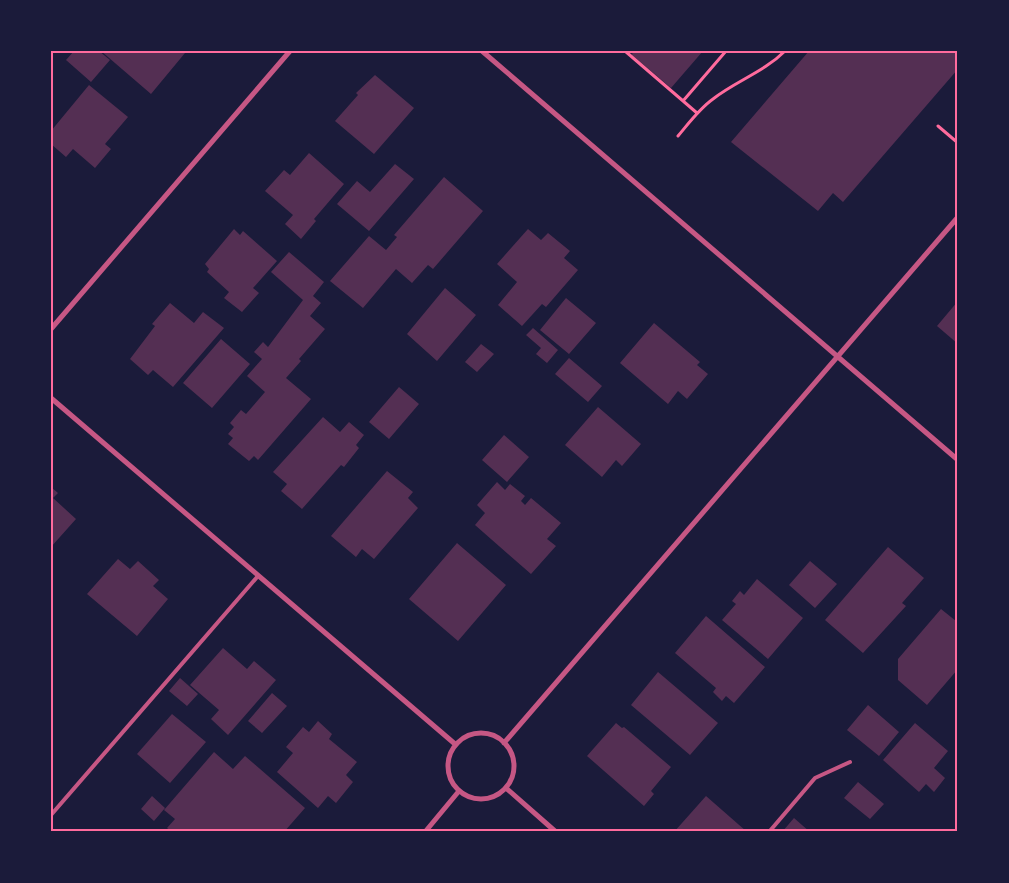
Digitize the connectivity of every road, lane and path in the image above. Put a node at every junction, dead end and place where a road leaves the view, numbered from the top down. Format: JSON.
{"nodes":[{"id":1,"x":290,"y":51,"type":"edge"},
{"id":2,"x":482,"y":51,"type":"edge"},
{"id":3,"x":625,"y":51,"type":"edge"},
{"id":4,"x":726,"y":51,"type":"edge"},
{"id":5,"x":785,"y":51,"type":"edge"},
{"id":6,"x":683,"y":101,"type":"junction"},
{"id":7,"x":697,"y":114,"type":"junction"},
{"id":8,"x":938,"y":126,"type":"dead end"},
{"id":9,"x":678,"y":136,"type":"dead end"},
{"id":10,"x":958,"y":143,"type":"edge"},
{"id":11,"x":958,"y":217,"type":"edge"},
{"id":12,"x":51,"y":329,"type":"edge"},
{"id":13,"x":837,"y":356,"type":"junction"},
{"id":14,"x":51,"y":398,"type":"edge"},
{"id":15,"x":958,"y":460,"type":"edge"},
{"id":16,"x":258,"y":576,"type":"junction"},
{"id":17,"x":504,"y":743,"type":"junction"},
{"id":18,"x":455,"y":744,"type":"junction"},
{"id":19,"x":850,"y":762,"type":"dead end"},
{"id":20,"x":506,"y":788,"type":"junction"},
{"id":21,"x":459,"y":791,"type":"junction"},
{"id":22,"x":51,"y":815,"type":"edge"},
{"id":23,"x":425,"y":832,"type":"edge"},
{"id":24,"x":556,"y":832,"type":"edge"},
{"id":25,"x":769,"y":832,"type":"edge"}],
"edges":[{"from":1,"to":12,"type":"street"},
{"from":2,"to":13,"type":"street"},
{"from":3,"to":6,"type":"path"},
{"from":4,"to":6,"type":"path"},
{"from":5,"to":7,"type":"path"},
{"from":6,"to":7,"type":"path"},
{"from":7,"to":9,"type":"path"},
{"from":8,"to":10,"type":"path"},
{"from":11,"to":13,"type":"street"},
{"from":13,"to":15,"type":"street"},
{"from":13,"to":17,"type":"street"},
{"from":14,"to":16,"type":"street"},
{"from":16,"to":18,"type":"street"},
{"from":16,"to":22,"type":"lane"},
{"from":17,"to":18,"type":"street"},
{"from":17,"to":20,"type":"street"},
{"from":18,"to":21,"type":"street"},
{"from":19,"to":25,"type":"lane"},
{"from":20,"to":21,"type":"street"},
{"from":20,"to":24,"type":"street"},
{"from":21,"to":23,"type":"street"}]}
